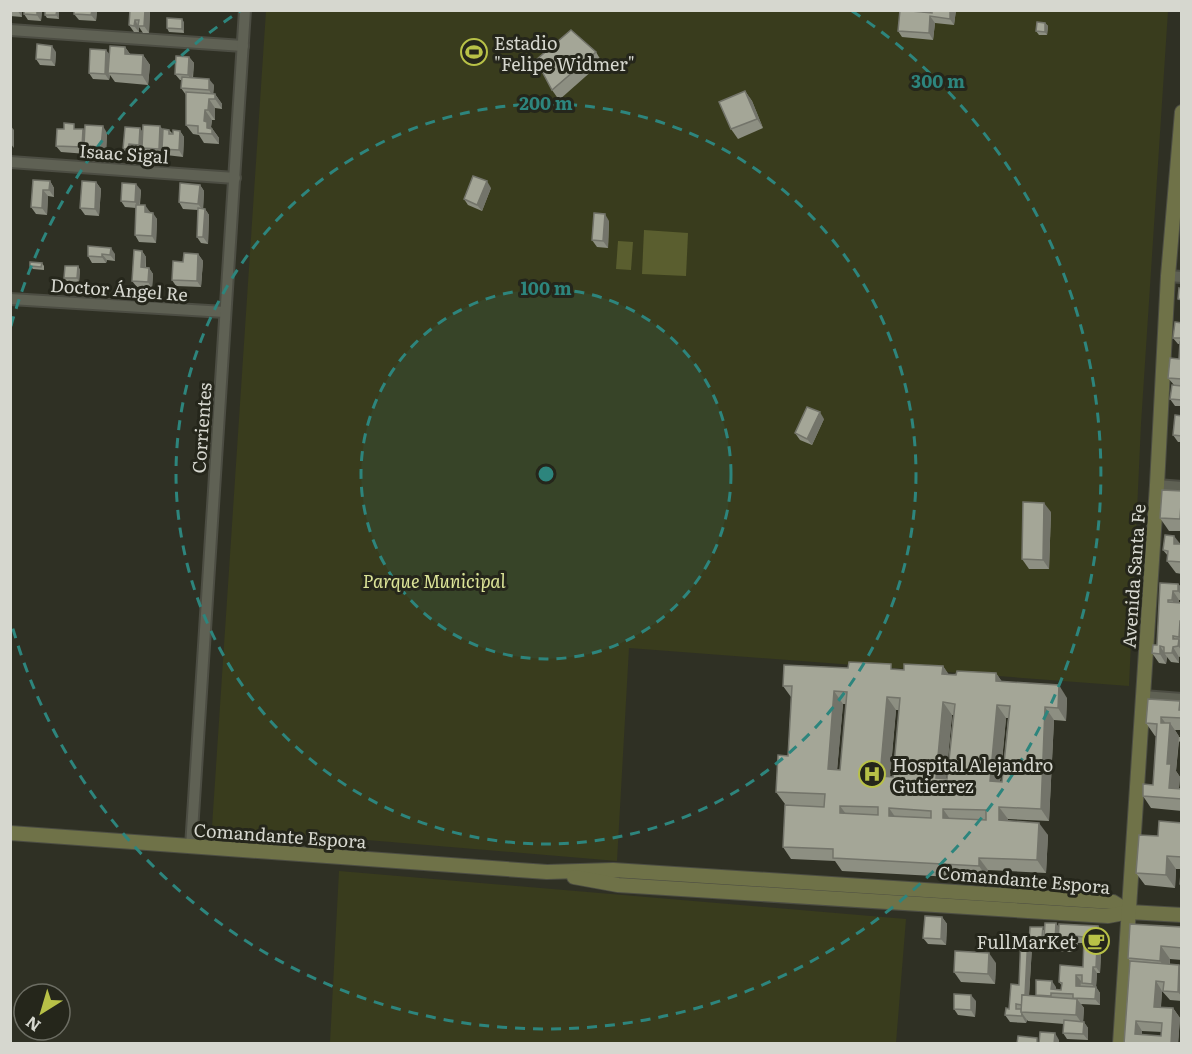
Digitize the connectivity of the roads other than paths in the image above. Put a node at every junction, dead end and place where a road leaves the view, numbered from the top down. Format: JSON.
{"nodes":[{"id":1,"x":245,"y":10,"type":"edge"},
{"id":2,"x":10,"y":30,"type":"edge"},
{"id":3,"x":243,"y":46,"type":"junction"},
{"id":4,"x":1182,"y":112,"type":"edge"},
{"id":5,"x":10,"y":162,"type":"edge"},
{"id":6,"x":235,"y":178,"type":"junction"},
{"id":7,"x":1175,"y":276,"type":"edge"},
{"id":8,"x":10,"y":299,"type":"edge"},
{"id":9,"x":225,"y":312,"type":"junction"},
{"id":10,"x":1157,"y":485,"type":"junction"},
{"id":11,"x":1182,"y":486,"type":"edge"},
{"id":12,"x":1143,"y":696,"type":"junction"},
{"id":13,"x":1182,"y":699,"type":"edge"},
{"id":14,"x":10,"y":833,"type":"edge"},
{"id":15,"x":191,"y":847,"type":"junction"},
{"id":16,"x":1129,"y":912,"type":"junction"},
{"id":17,"x":1182,"y":915,"type":"edge"},
{"id":18,"x":1120,"y":1044,"type":"edge"}],
"edges":[{"from":1,"to":3,"type":"street","name":"Corrientes"},
{"from":2,"to":3,"type":"street"},
{"from":3,"to":6,"type":"street","name":"Corrientes"},
{"from":4,"to":7,"type":"street","name":"Avenida Santa Fe"},
{"from":5,"to":6,"type":"street","name":"Isaac Sigal"},
{"from":6,"to":9,"type":"street","name":"Corrientes"},
{"from":7,"to":10,"type":"street","name":"Avenida Santa Fe"},
{"from":8,"to":9,"type":"street","name":"Doctor Ángel Re"},
{"from":9,"to":15,"type":"street","name":"Corrientes"},
{"from":10,"to":11,"type":"street"},
{"from":10,"to":12,"type":"street","name":"Avenida Santa Fe"},
{"from":12,"to":13,"type":"street"},
{"from":12,"to":16,"type":"street","name":"Avenida Santa Fe"},
{"from":14,"to":15,"type":"street","name":"Comandante Espora"},
{"from":15,"to":16,"type":"street","name":"Comandante Espora"},
{"from":16,"to":17,"type":"street","name":"Comandante Espora"},
{"from":16,"to":18,"type":"street","name":"Avenida Santa Fe"}]}
